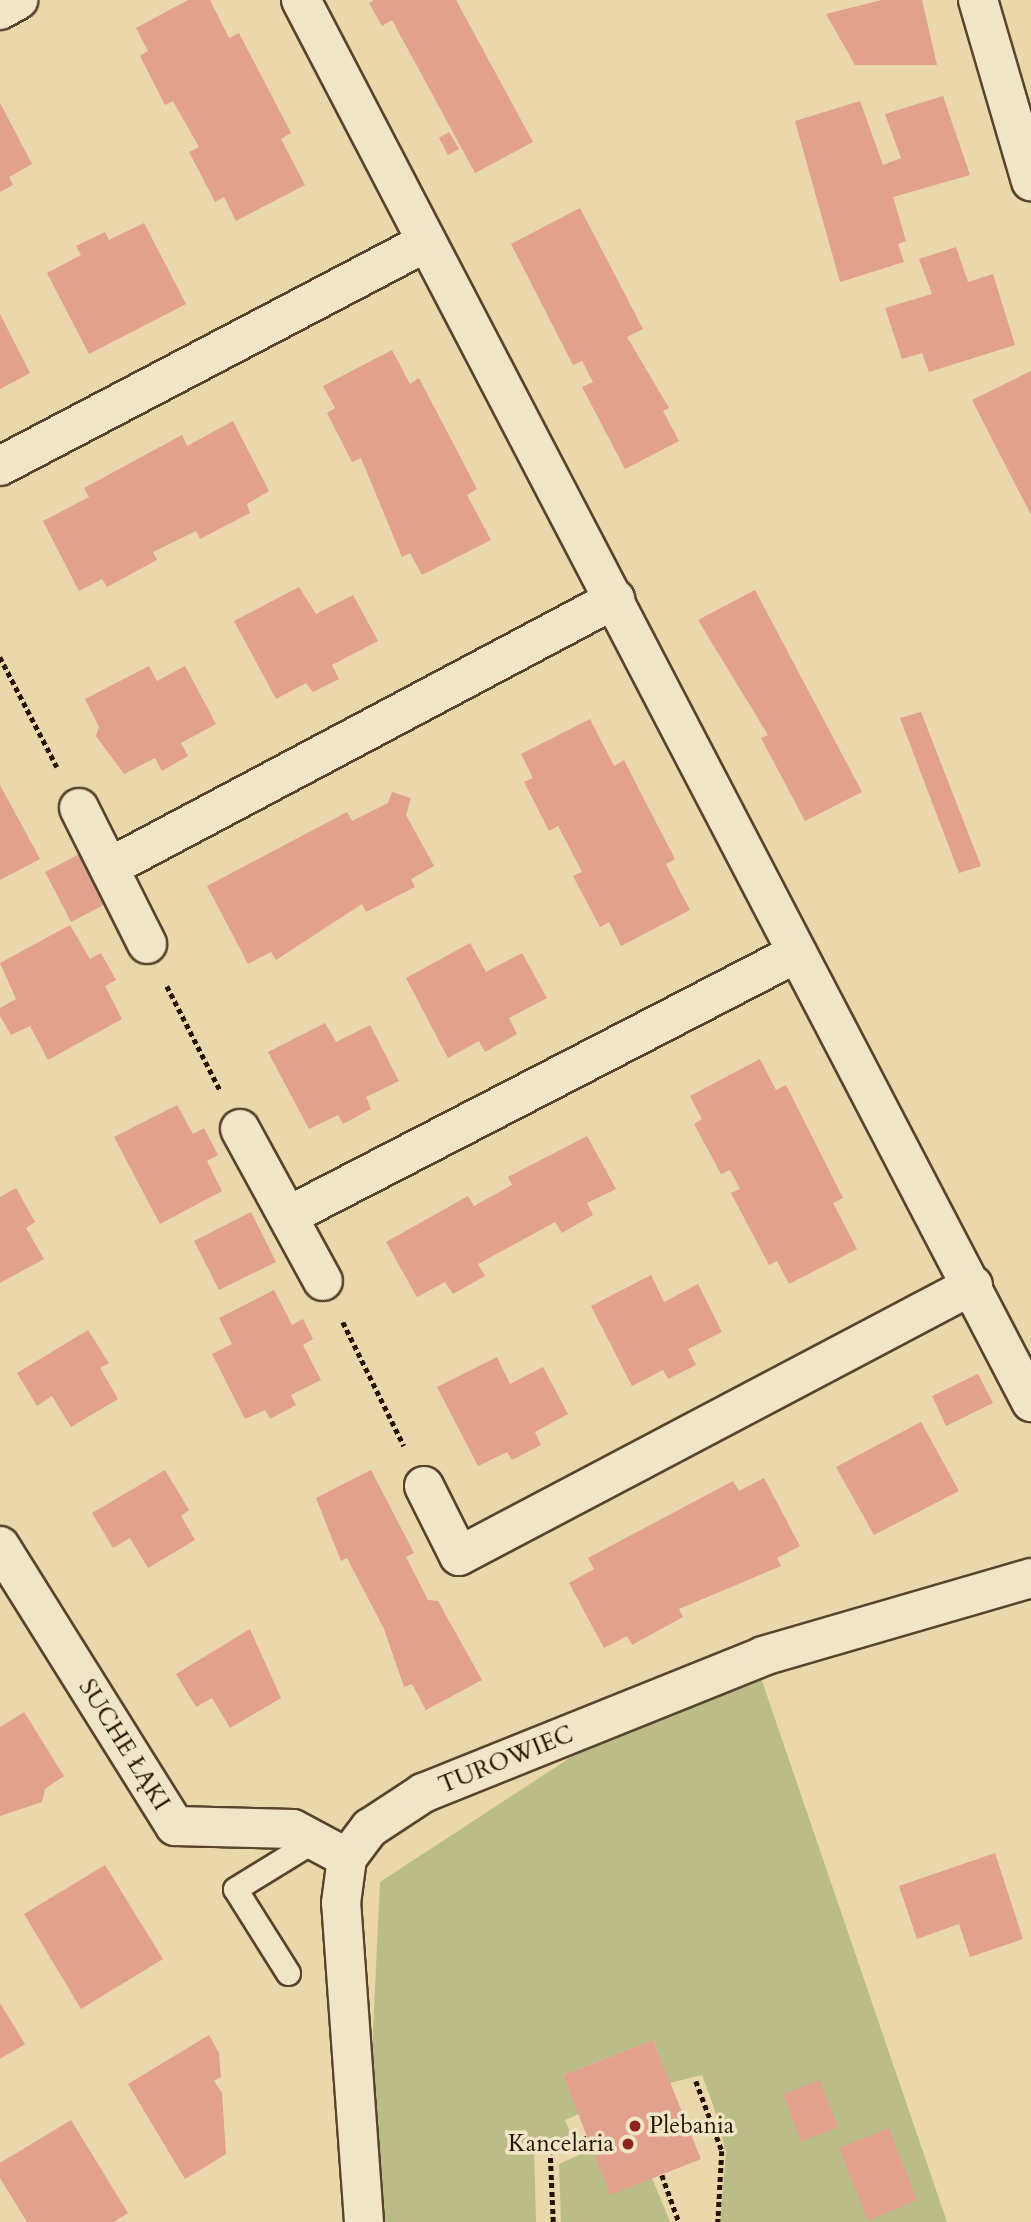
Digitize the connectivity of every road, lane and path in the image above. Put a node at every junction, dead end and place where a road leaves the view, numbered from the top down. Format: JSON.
{"nodes":[{"id":1,"x":18,"y":0,"type":"edge"},
{"id":2,"x":300,"y":0,"type":"edge"},
{"id":3,"x":978,"y":0,"type":"edge"},
{"id":4,"x":0,"y":10,"type":"edge"},
{"id":5,"x":1031,"y":181,"type":"edge"},
{"id":6,"x":425,"y":243,"type":"junction"},
{"id":7,"x":0,"y":466,"type":"edge"},
{"id":8,"x":615,"y":599,"type":"junction"},
{"id":9,"x":0,"y":657,"type":"edge"},
{"id":10,"x":79,"y":808,"type":"joint"},
{"id":11,"x":110,"y":867,"type":"junction"},
{"id":12,"x":146,"y":944,"type":"joint"},
{"id":13,"x":795,"y":954,"type":"junction"},
{"id":14,"x":240,"y":1129,"type":"joint"},
{"id":15,"x":290,"y":1215,"type":"junction"},
{"id":16,"x":323,"y":1280,"type":"joint"},
{"id":17,"x":973,"y":1285,"type":"junction"},
{"id":18,"x":1031,"y":1402,"type":"edge"},
{"id":19,"x":424,"y":1486,"type":"joint"},
{"id":20,"x":0,"y":1546,"type":"edge"},
{"id":21,"x":1031,"y":1578,"type":"edge"},
{"id":22,"x":333,"y":1848,"type":"junction"},
{"id":23,"x":288,"y":1973,"type":"dead end"},
{"id":24,"x":696,"y":2081,"type":"dead end"},
{"id":25,"x":587,"y":2138,"type":"dead end"},
{"id":26,"x":662,"y":2175,"type":"dead end"},
{"id":27,"x":364,"y":2222,"type":"edge"},
{"id":28,"x":553,"y":2222,"type":"edge"},
{"id":29,"x":679,"y":2222,"type":"edge"},
{"id":30,"x":718,"y":2222,"type":"edge"}],
"edges":[{"from":1,"to":4,"type":"street"},
{"from":2,"to":6,"type":"street"},
{"from":3,"to":5,"type":"street"},
{"from":6,"to":7,"type":"street"},
{"from":6,"to":8,"type":"street"},
{"from":8,"to":11,"type":"street"},
{"from":8,"to":13,"type":"street"},
{"from":9,"to":10,"type":"path"},
{"from":10,"to":11,"type":"street"},
{"from":11,"to":12,"type":"street"},
{"from":12,"to":14,"type":"path"},
{"from":13,"to":15,"type":"street"},
{"from":13,"to":17,"type":"street"},
{"from":14,"to":15,"type":"street"},
{"from":15,"to":16,"type":"street"},
{"from":16,"to":19,"type":"path"},
{"from":17,"to":18,"type":"street"},
{"from":17,"to":19,"type":"street"},
{"from":20,"to":22,"type":"street","name":"SUCHE ŁĄKI"},
{"from":21,"to":22,"type":"street","name":"TUROWIEC"},
{"from":22,"to":23,"type":"lane"},
{"from":22,"to":27,"type":"street","name":"TUROWIEC"},
{"from":24,"to":30,"type":"path"},
{"from":25,"to":28,"type":"path"},
{"from":26,"to":29,"type":"path"}]}
